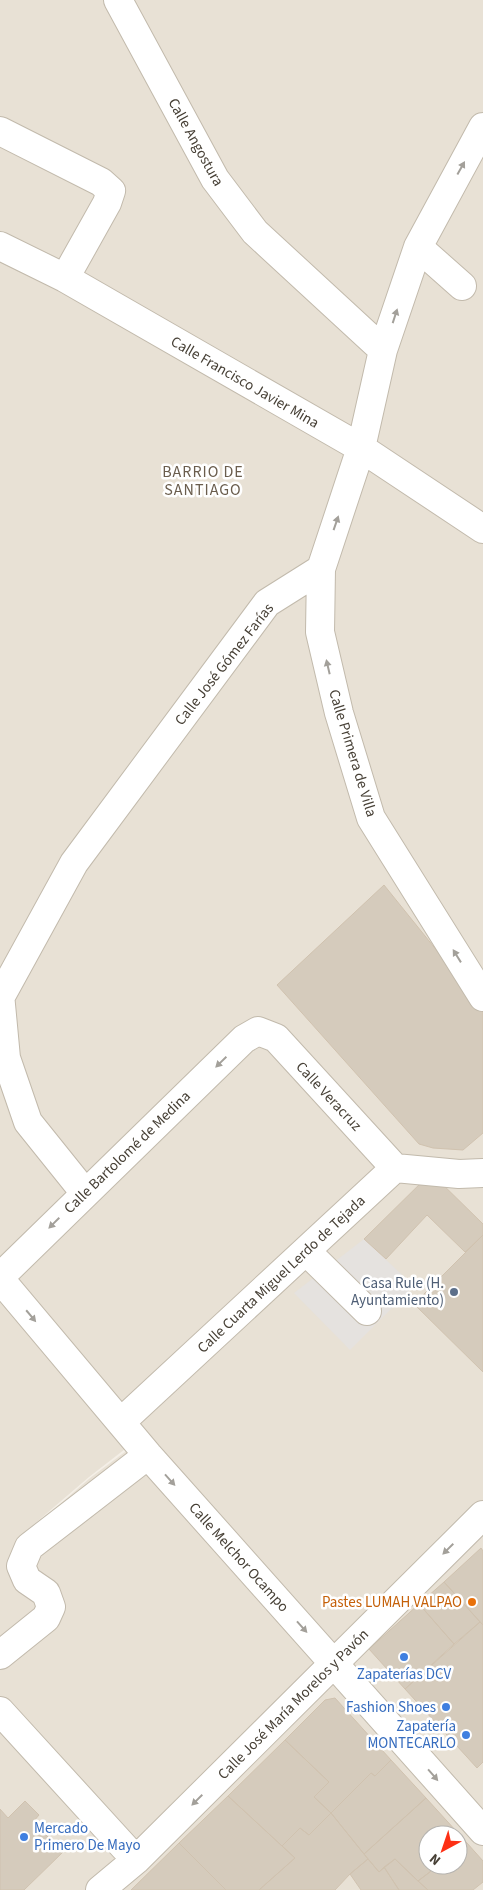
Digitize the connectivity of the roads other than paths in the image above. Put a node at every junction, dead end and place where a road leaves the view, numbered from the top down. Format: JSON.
{"nodes":[{"id":1,"x":118,"y":0,"type":"edge"},
{"id":2,"x":483,"y":127,"type":"edge"},
{"id":3,"x":0,"y":131,"type":"edge"},
{"id":4,"x":0,"y":246,"type":"edge"},
{"id":5,"x":418,"y":247,"type":"junction"},
{"id":6,"x":65,"y":278,"type":"junction"},
{"id":7,"x":462,"y":286,"type":"dead end"},
{"id":8,"x":383,"y":350,"type":"junction"},
{"id":9,"x":361,"y":448,"type":"junction"},
{"id":10,"x":483,"y":529,"type":"edge"},
{"id":11,"x":321,"y":569,"type":"junction"},
{"id":12,"x":0,"y":995,"type":"edge"},
{"id":13,"x":483,"y":997,"type":"edge"},
{"id":14,"x":258,"y":1031,"type":"joint"},
{"id":15,"x":483,"y":1155,"type":"edge"},
{"id":16,"x":395,"y":1168,"type":"junction"},
{"id":17,"x":471,"y":1174,"type":"edge"},
{"id":18,"x":84,"y":1193,"type":"junction"},
{"id":19,"x":306,"y":1251,"type":"junction"},
{"id":20,"x":0,"y":1278,"type":"edge"},
{"id":21,"x":367,"y":1311,"type":"dead end"},
{"id":22,"x":121,"y":1422,"type":"junction"},
{"id":23,"x":148,"y":1455,"type":"junction"},
{"id":24,"x":483,"y":1515,"type":"edge"},
{"id":25,"x":0,"y":1656,"type":"edge"},
{"id":26,"x":334,"y":1663,"type":"junction"},
{"id":27,"x":0,"y":1711,"type":"edge"},
{"id":28,"x":483,"y":1832,"type":"edge"},
{"id":29,"x":136,"y":1860,"type":"junction"},
{"id":30,"x":100,"y":1890,"type":"edge"}],
"edges":[{"from":1,"to":8,"type":"street","name":"Calle Angostura"},
{"from":5,"to":2,"type":"street","one_way":true},
{"from":3,"to":6,"type":"street"},
{"from":4,"to":6,"type":"street","name":"Calle Francisco Javier Mina"},
{"from":5,"to":7,"type":"street"},
{"from":8,"to":5,"type":"street","one_way":true},
{"from":6,"to":9,"type":"street","name":"Calle Francisco Javier Mina"},
{"from":8,"to":9,"type":"street"},
{"from":9,"to":10,"type":"street","name":"Calle Francisco Javier Mina"},
{"from":11,"to":9,"type":"street","one_way":true},
{"from":11,"to":12,"type":"street","name":"Calle José Gómez Farías"},
{"from":13,"to":11,"type":"street","name":"Calle Primera de Villa","one_way":true},
{"from":12,"to":18,"type":"street"},
{"from":14,"to":16,"type":"street","name":"Calle Veracruz"},
{"from":14,"to":18,"type":"street","name":"Calle Bartolomé de Medina","one_way":true},
{"from":15,"to":17,"type":"street"},
{"from":16,"to":17,"type":"street"},
{"from":16,"to":19,"type":"street","name":"Calle Cuarta Miguel Lerdo de Tejada"},
{"from":18,"to":20,"type":"street","name":"Calle Bartolomé de Medina","one_way":true},
{"from":19,"to":21,"type":"street"},
{"from":19,"to":22,"type":"street","name":"Calle Cuarta Miguel Lerdo de Tejada"},
{"from":20,"to":22,"type":"street","name":"Calle Melchor Ocampo","one_way":true},
{"from":22,"to":23,"type":"street","name":"Calle Melchor Ocampo"},
{"from":23,"to":25,"type":"street"},
{"from":23,"to":26,"type":"street","name":"Calle Melchor Ocampo","one_way":true},
{"from":24,"to":26,"type":"street","name":"Calle José María Morelos y Pavón","one_way":true},
{"from":26,"to":28,"type":"street","name":"Calle Melchor Ocampo","one_way":true},
{"from":26,"to":29,"type":"street","name":"Calle José María Morelos y Pavón","one_way":true},
{"from":27,"to":29,"type":"street"},
{"from":29,"to":30,"type":"street","name":"Calle José María Morelos y Pavón"}]}
